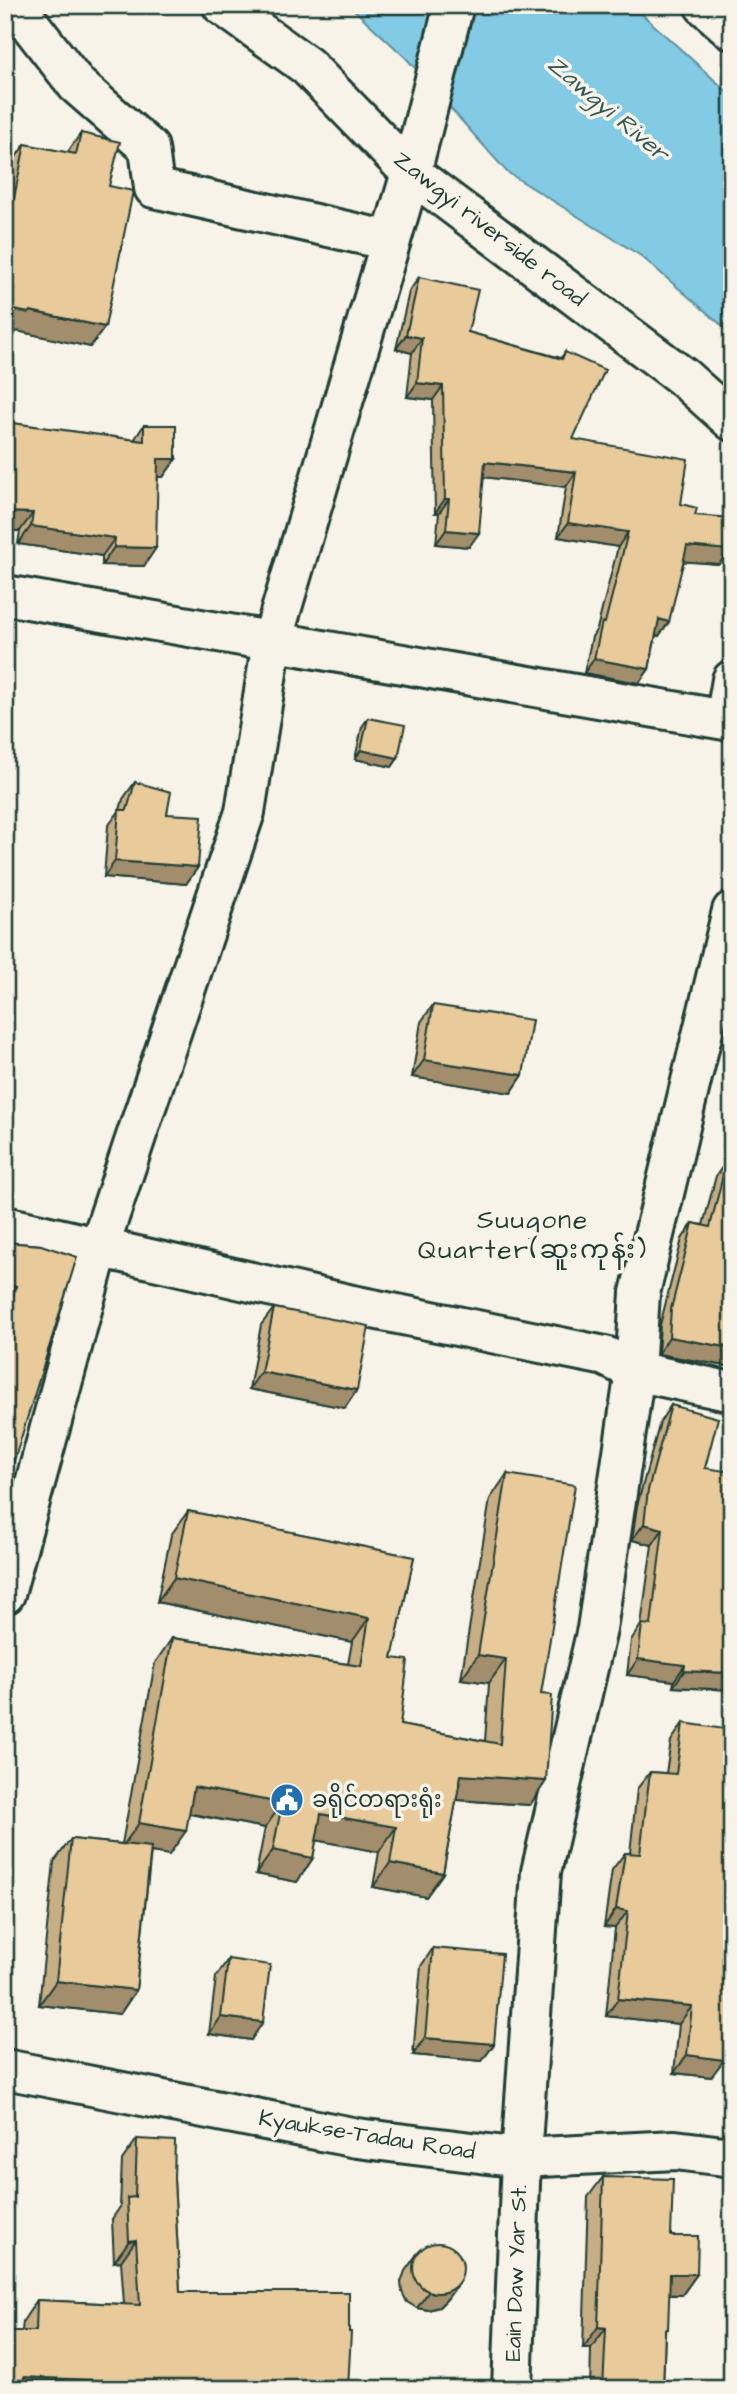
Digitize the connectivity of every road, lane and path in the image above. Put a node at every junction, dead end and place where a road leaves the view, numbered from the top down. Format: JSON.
{"nodes":[{"id":1,"x":15,"y":5,"type":"edge"},
{"id":2,"x":222,"y":5,"type":"edge"},
{"id":3,"x":454,"y":5,"type":"edge"},
{"id":4,"x":704,"y":5,"type":"edge"},
{"id":5,"x":732,"y":30,"type":"edge"},
{"id":6,"x":411,"y":173,"type":"junction"},
{"id":7,"x":391,"y":241,"type":"junction"},
{"id":8,"x":732,"y":421,"type":"edge"},
{"id":9,"x":5,"y":595,"type":"edge"},
{"id":10,"x":272,"y":641,"type":"junction"},
{"id":11,"x":732,"y":680,"type":"edge"},
{"id":12,"x":728,"y":729,"type":"edge"},
{"id":13,"x":732,"y":911,"type":"edge"},
{"id":14,"x":5,"y":1226,"type":"edge"},
{"id":15,"x":99,"y":1247,"type":"junction"},
{"id":16,"x":635,"y":1371,"type":"junction"},
{"id":17,"x":732,"y":1392,"type":"edge"},
{"id":18,"x":5,"y":1594,"type":"edge"},
{"id":19,"x":5,"y":2068,"type":"edge"},
{"id":20,"x":732,"y":2157,"type":"edge"},
{"id":21,"x":521,"y":2158,"type":"junction"},
{"id":22,"x":512,"y":2389,"type":"edge"}],
"edges":[{"from":1,"to":7,"type":"street"},
{"from":2,"to":6,"type":"street","name":"Zawgyi riverside road"},
{"from":3,"to":6,"type":"street"},
{"from":4,"to":5,"type":"street"},
{"from":6,"to":7,"type":"street"},
{"from":6,"to":8,"type":"street","name":"Zawgyi riverside road"},
{"from":7,"to":10,"type":"street"},
{"from":9,"to":10,"type":"street"},
{"from":10,"to":12,"type":"street"},
{"from":10,"to":15,"type":"street"},
{"from":11,"to":12,"type":"street"},
{"from":13,"to":16,"type":"street","name":"Eain Daw Yar St."},
{"from":14,"to":15,"type":"street"},
{"from":15,"to":16,"type":"street"},
{"from":15,"to":18,"type":"street"},
{"from":16,"to":17,"type":"street"},
{"from":16,"to":21,"type":"street","name":"Eain Daw Yar St."},
{"from":19,"to":21,"type":"street","name":"Kyaukse-Tadau Road"},
{"from":20,"to":21,"type":"street","name":"Kyaukse-Tadau Road"},
{"from":21,"to":22,"type":"street","name":"Eain Daw Yar St."}]}
